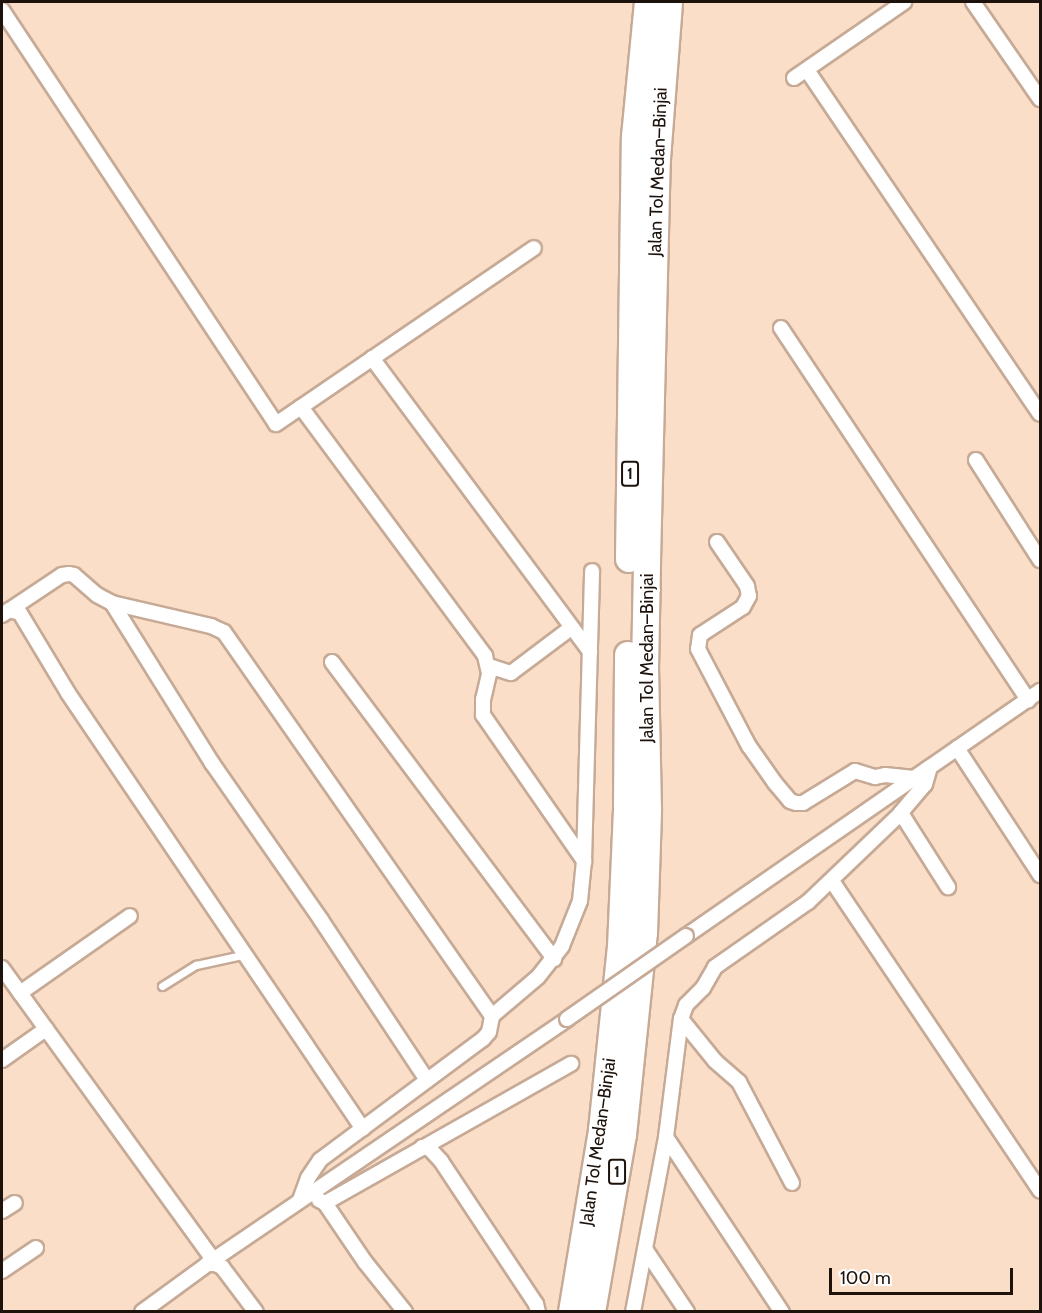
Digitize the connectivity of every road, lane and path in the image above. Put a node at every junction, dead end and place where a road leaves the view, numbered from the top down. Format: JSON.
{"nodes":[{"id":1,"x":648,"y":2,"type":"edge"},
{"id":2,"x":669,"y":2,"type":"edge"},
{"id":3,"x":904,"y":2,"type":"edge"},
{"id":4,"x":974,"y":2,"type":"edge"},
{"id":5,"x":2,"y":10,"type":"edge"},
{"id":6,"x":807,"y":70,"type":"junction"},
{"id":7,"x":794,"y":78,"type":"dead end"},
{"id":8,"x":1041,"y":99,"type":"edge"},
{"id":9,"x":534,"y":248,"type":"dead end"},
{"id":10,"x":781,"y":328,"type":"dead end"},
{"id":11,"x":372,"y":358,"type":"junction"},
{"id":12,"x":301,"y":407,"type":"junction"},
{"id":13,"x":1041,"y":414,"type":"edge"},
{"id":14,"x":976,"y":460,"type":"dead end"},
{"id":15,"x":717,"y":542,"type":"dead end"},
{"id":16,"x":1041,"y":560,"type":"edge"},
{"id":17,"x":592,"y":572,"type":"dead end"},
{"id":18,"x":112,"y":603,"type":"junction"},
{"id":19,"x":5,"y":613,"type":"edge"},
{"id":20,"x":571,"y":628,"type":"junction"},
{"id":21,"x":590,"y":652,"type":"junction"},
{"id":22,"x":332,"y":662,"type":"dead end"},
{"id":23,"x":489,"y":666,"type":"junction"},
{"id":24,"x":1041,"y":691,"type":"edge"},
{"id":25,"x":1028,"y":700,"type":"junction"},
{"id":26,"x":957,"y":748,"type":"junction"},
{"id":27,"x":930,"y":767,"type":"junction"},
{"id":28,"x":914,"y":778,"type":"junction"},
{"id":29,"x":901,"y":813,"type":"junction"},
{"id":30,"x":584,"y":861,"type":"junction"},
{"id":31,"x":1041,"y":875,"type":"edge"},
{"id":32,"x":832,"y":881,"type":"junction"},
{"id":33,"x":948,"y":887,"type":"dead end"},
{"id":34,"x":130,"y":916,"type":"dead end"},
{"id":35,"x":243,"y":955,"type":"junction"},
{"id":36,"x":554,"y":959,"type":"junction"},
{"id":37,"x":2,"y":968,"type":"edge"},
{"id":38,"x":162,"y":986,"type":"dead end"},
{"id":39,"x":20,"y":993,"type":"junction"},
{"id":40,"x":492,"y":1016,"type":"junction"},
{"id":41,"x":681,"y":1019,"type":"junction"},
{"id":42,"x":45,"y":1029,"type":"junction"},
{"id":43,"x":2,"y":1060,"type":"edge"},
{"id":44,"x":571,"y":1064,"type":"dead end"},
{"id":45,"x":427,"y":1080,"type":"junction"},
{"id":46,"x":363,"y":1130,"type":"junction"},
{"id":47,"x":666,"y":1137,"type":"junction"},
{"id":48,"x":422,"y":1147,"type":"junction"},
{"id":49,"x":792,"y":1183,"type":"dead end"},
{"id":50,"x":1041,"y":1191,"type":"edge"},
{"id":51,"x":304,"y":1197,"type":"junction"},
{"id":52,"x":15,"y":1203,"type":"dead end"},
{"id":53,"x":325,"y":1203,"type":"junction"},
{"id":54,"x":2,"y":1211,"type":"edge"},
{"id":55,"x":36,"y":1248,"type":"dead end"},
{"id":56,"x":645,"y":1249,"type":"junction"},
{"id":57,"x":210,"y":1262,"type":"junction"},
{"id":58,"x":2,"y":1271,"type":"edge"},
{"id":59,"x":150,"y":1309,"type":"edge"},
{"id":60,"x":255,"y":1311,"type":"edge"},
{"id":61,"x":405,"y":1311,"type":"edge"},
{"id":62,"x":538,"y":1311,"type":"edge"},
{"id":63,"x":572,"y":1311,"type":"edge"},
{"id":64,"x":592,"y":1311,"type":"edge"},
{"id":65,"x":633,"y":1311,"type":"edge"},
{"id":66,"x":687,"y":1311,"type":"edge"},
{"id":67,"x":782,"y":1311,"type":"edge"}],
"edges":[{"from":1,"to":63,"type":"highway","name":"Jalan Tol Medan–Binjai","number":"1"},
{"from":2,"to":64,"type":"highway","name":"Jalan Tol Medan–Binjai","number":"1"},
{"from":3,"to":6,"type":"street"},
{"from":4,"to":8,"type":"street"},
{"from":5,"to":12,"type":"street"},
{"from":6,"to":7,"type":"street"},
{"from":6,"to":13,"type":"street"},
{"from":9,"to":11,"type":"street"},
{"from":10,"to":25,"type":"street"},
{"from":11,"to":12,"type":"street"},
{"from":11,"to":20,"type":"street"},
{"from":12,"to":23,"type":"street"},
{"from":14,"to":16,"type":"street"},
{"from":15,"to":28,"type":"street"},
{"from":17,"to":21,"type":"street"},
{"from":18,"to":19,"type":"street"},
{"from":18,"to":40,"type":"street"},
{"from":18,"to":45,"type":"street"},
{"from":19,"to":35,"type":"street"},
{"from":20,"to":21,"type":"street"},
{"from":20,"to":23,"type":"street"},
{"from":21,"to":30,"type":"street"},
{"from":22,"to":36,"type":"street"},
{"from":23,"to":30,"type":"street"},
{"from":24,"to":25,"type":"street"},
{"from":25,"to":26,"type":"street"},
{"from":26,"to":27,"type":"street"},
{"from":26,"to":31,"type":"street"},
{"from":27,"to":28,"type":"street"},
{"from":27,"to":29,"type":"street"},
{"from":28,"to":51,"type":"street","bridge":true},
{"from":29,"to":32,"type":"street"},
{"from":29,"to":33,"type":"street"},
{"from":30,"to":36,"type":"street"},
{"from":32,"to":41,"type":"street"},
{"from":32,"to":50,"type":"street"},
{"from":34,"to":39,"type":"street"},
{"from":35,"to":38,"type":"lane"},
{"from":35,"to":46,"type":"street"},
{"from":36,"to":40,"type":"street"},
{"from":37,"to":39,"type":"street"},
{"from":39,"to":42,"type":"street"},
{"from":40,"to":45,"type":"street"},
{"from":41,"to":47,"type":"street"},
{"from":41,"to":49,"type":"street"},
{"from":42,"to":43,"type":"street"},
{"from":42,"to":57,"type":"street"},
{"from":44,"to":48,"type":"street"},
{"from":45,"to":46,"type":"street"},
{"from":46,"to":51,"type":"street"},
{"from":47,"to":56,"type":"street"},
{"from":47,"to":67,"type":"street"},
{"from":48,"to":53,"type":"street"},
{"from":48,"to":62,"type":"street"},
{"from":51,"to":53,"type":"street"},
{"from":51,"to":57,"type":"street"},
{"from":52,"to":54,"type":"street"},
{"from":53,"to":61,"type":"street"},
{"from":55,"to":58,"type":"street"},
{"from":56,"to":65,"type":"street"},
{"from":56,"to":66,"type":"street"},
{"from":57,"to":59,"type":"street"},
{"from":57,"to":60,"type":"street"}]}
